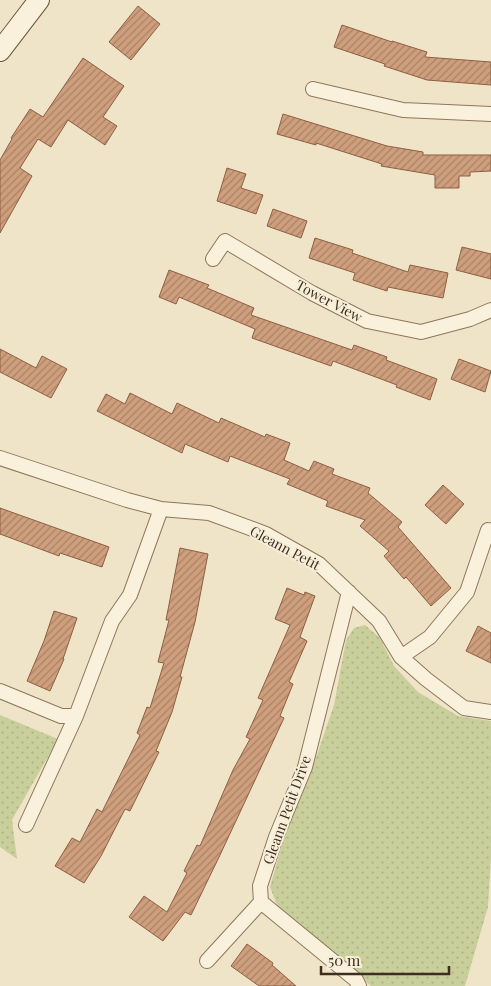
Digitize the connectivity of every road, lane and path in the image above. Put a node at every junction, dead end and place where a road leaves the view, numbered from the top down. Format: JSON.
{"nodes":[{"id":1,"x":39,"y":0,"type":"edge"},
{"id":2,"x":0,"y":51,"type":"edge"},
{"id":3,"x":312,"y":89,"type":"dead end"},
{"id":4,"x":491,"y":114,"type":"edge"},
{"id":5,"x":213,"y":259,"type":"dead end"},
{"id":6,"x":491,"y":310,"type":"edge"},
{"id":7,"x":0,"y":458,"type":"edge"},
{"id":8,"x":160,"y":509,"type":"junction"},
{"id":9,"x":488,"y":530,"type":"dead end"},
{"id":10,"x":349,"y":592,"type":"junction"},
{"id":11,"x":402,"y":657,"type":"junction"},
{"id":12,"x":0,"y":691,"type":"edge"},
{"id":13,"x":491,"y":712,"type":"edge"},
{"id":14,"x":76,"y":716,"type":"junction"},
{"id":15,"x":26,"y":825,"type":"dead end"},
{"id":16,"x":261,"y":902,"type":"junction"},
{"id":17,"x":207,"y":961,"type":"dead end"},
{"id":18,"x":359,"y":986,"type":"edge"}],
"edges":[{"from":1,"to":2,"type":"main road"},
{"from":3,"to":4,"type":"street"},
{"from":5,"to":6,"type":"street","name":"Tower View"},
{"from":7,"to":8,"type":"street","name":"Gleann Petit"},
{"from":8,"to":10,"type":"street","name":"Gleann Petit"},
{"from":8,"to":14,"type":"street"},
{"from":9,"to":11,"type":"street"},
{"from":10,"to":11,"type":"street","name":"Gleann Petit"},
{"from":10,"to":16,"type":"street","name":"Gleann Petit Drive"},
{"from":11,"to":13,"type":"street","name":"Gleann Petit"},
{"from":12,"to":14,"type":"street"},
{"from":14,"to":15,"type":"street"},
{"from":16,"to":17,"type":"street"},
{"from":16,"to":18,"type":"street"}]}
